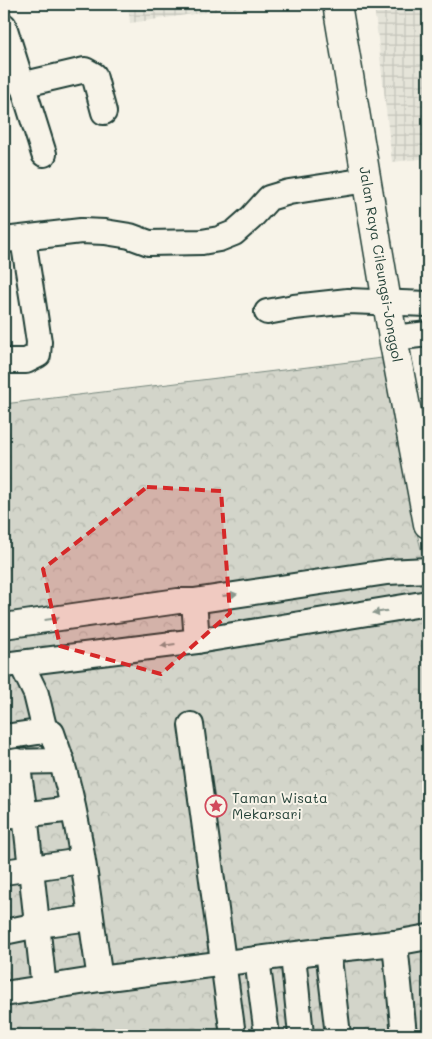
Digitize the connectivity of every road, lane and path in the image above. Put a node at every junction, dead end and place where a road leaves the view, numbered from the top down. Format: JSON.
{"nodes":[{"id":1,"x":337,"y":4,"type":"edge"},
{"id":2,"x":4,"y":26,"type":"edge"},
{"id":3,"x":22,"y":85,"type":"junction"},
{"id":4,"x":104,"y":112,"type":"dead end"},
{"id":5,"x":44,"y":154,"type":"dead end"},
{"id":6,"x":367,"y":180,"type":"junction"},
{"id":7,"x":14,"y":239,"type":"edge"},
{"id":8,"x":387,"y":302,"type":"junction"},
{"id":9,"x":428,"y":304,"type":"edge"},
{"id":10,"x":267,"y":312,"type":"dead end"},
{"id":11,"x":428,"y":334,"type":"edge"},
{"id":12,"x":393,"y":338,"type":"junction"},
{"id":13,"x":4,"y":361,"type":"edge"},
{"id":14,"x":428,"y":524,"type":"edge"},
{"id":15,"x":428,"y":570,"type":"edge"},
{"id":16,"x":194,"y":601,"type":"junction"},
{"id":17,"x":428,"y":603,"type":"edge"},
{"id":18,"x":4,"y":626,"type":"edge"},
{"id":19,"x":197,"y":641,"type":"junction"},
{"id":20,"x":13,"y":664,"type":"edge"},
{"id":21,"x":191,"y":725,"type":"dead end"},
{"id":22,"x":45,"y":731,"type":"junction"},
{"id":23,"x":4,"y":737,"type":"edge"},
{"id":24,"x":62,"y":760,"type":"junction"},
{"id":25,"x":10,"y":762,"type":"edge"},
{"id":26,"x":73,"y":809,"type":"junction"},
{"id":27,"x":14,"y":816,"type":"edge"},
{"id":28,"x":82,"y":861,"type":"junction"},
{"id":29,"x":31,"y":868,"type":"junction"},
{"id":30,"x":4,"y":872,"type":"edge"},
{"id":31,"x":90,"y":918,"type":"junction"},
{"id":32,"x":38,"y":925,"type":"junction"},
{"id":33,"x":4,"y":932,"type":"edge"},
{"id":34,"x":428,"y":937,"type":"edge"},
{"id":35,"x":395,"y":943,"type":"junction"},
{"id":36,"x":328,"y":950,"type":"junction"},
{"id":37,"x":294,"y":955,"type":"junction"},
{"id":38,"x":257,"y":959,"type":"junction"},
{"id":39,"x":224,"y":964,"type":"junction"},
{"id":40,"x":100,"y":979,"type":"junction"},
{"id":41,"x":44,"y":988,"type":"junction"},
{"id":42,"x":4,"y":994,"type":"edge"},
{"id":43,"x":233,"y":1035,"type":"edge"},
{"id":44,"x":267,"y":1035,"type":"edge"},
{"id":45,"x":301,"y":1035,"type":"edge"},
{"id":46,"x":338,"y":1035,"type":"edge"},
{"id":47,"x":404,"y":1035,"type":"edge"}],
"edges":[{"from":1,"to":6,"type":"main road","name":"Jalan Raya Cileungsi-Jonggol"},
{"from":2,"to":3,"type":"street"},
{"from":3,"to":4,"type":"street"},
{"from":3,"to":5,"type":"street"},
{"from":6,"to":7,"type":"street"},
{"from":6,"to":8,"type":"main road","name":"Jalan Raya Cileungsi-Jonggol"},
{"from":7,"to":13,"type":"street"},
{"from":8,"to":9,"type":"street"},
{"from":8,"to":10,"type":"street"},
{"from":8,"to":12,"type":"main road","name":"Jalan Raya Cileungsi-Jonggol"},
{"from":11,"to":12,"type":"street"},
{"from":12,"to":14,"type":"main road","name":"Jalan Raya Cileungsi-Jonggol"},
{"from":16,"to":15,"type":"street","one_way":true},
{"from":18,"to":16,"type":"street","one_way":true},
{"from":16,"to":19,"type":"street"},
{"from":17,"to":19,"type":"street","one_way":true},
{"from":19,"to":20,"type":"street","one_way":true},
{"from":20,"to":22,"type":"street"},
{"from":21,"to":39,"type":"street"},
{"from":22,"to":23,"type":"street"},
{"from":22,"to":24,"type":"street"},
{"from":24,"to":25,"type":"street"},
{"from":24,"to":26,"type":"street"},
{"from":25,"to":27,"type":"street"},
{"from":26,"to":27,"type":"street"},
{"from":26,"to":28,"type":"street"},
{"from":27,"to":29,"type":"street"},
{"from":28,"to":29,"type":"street"},
{"from":28,"to":31,"type":"street"},
{"from":29,"to":30,"type":"street"},
{"from":29,"to":32,"type":"street"},
{"from":31,"to":32,"type":"street"},
{"from":31,"to":40,"type":"street"},
{"from":32,"to":33,"type":"street"},
{"from":32,"to":41,"type":"street"},
{"from":34,"to":35,"type":"street"},
{"from":35,"to":36,"type":"street"},
{"from":35,"to":47,"type":"street"},
{"from":36,"to":37,"type":"street"},
{"from":36,"to":46,"type":"street"},
{"from":37,"to":38,"type":"street"},
{"from":37,"to":45,"type":"street"},
{"from":38,"to":39,"type":"street"},
{"from":38,"to":44,"type":"street"},
{"from":39,"to":40,"type":"street"},
{"from":39,"to":43,"type":"street"},
{"from":40,"to":41,"type":"street"},
{"from":41,"to":42,"type":"street"}]}
